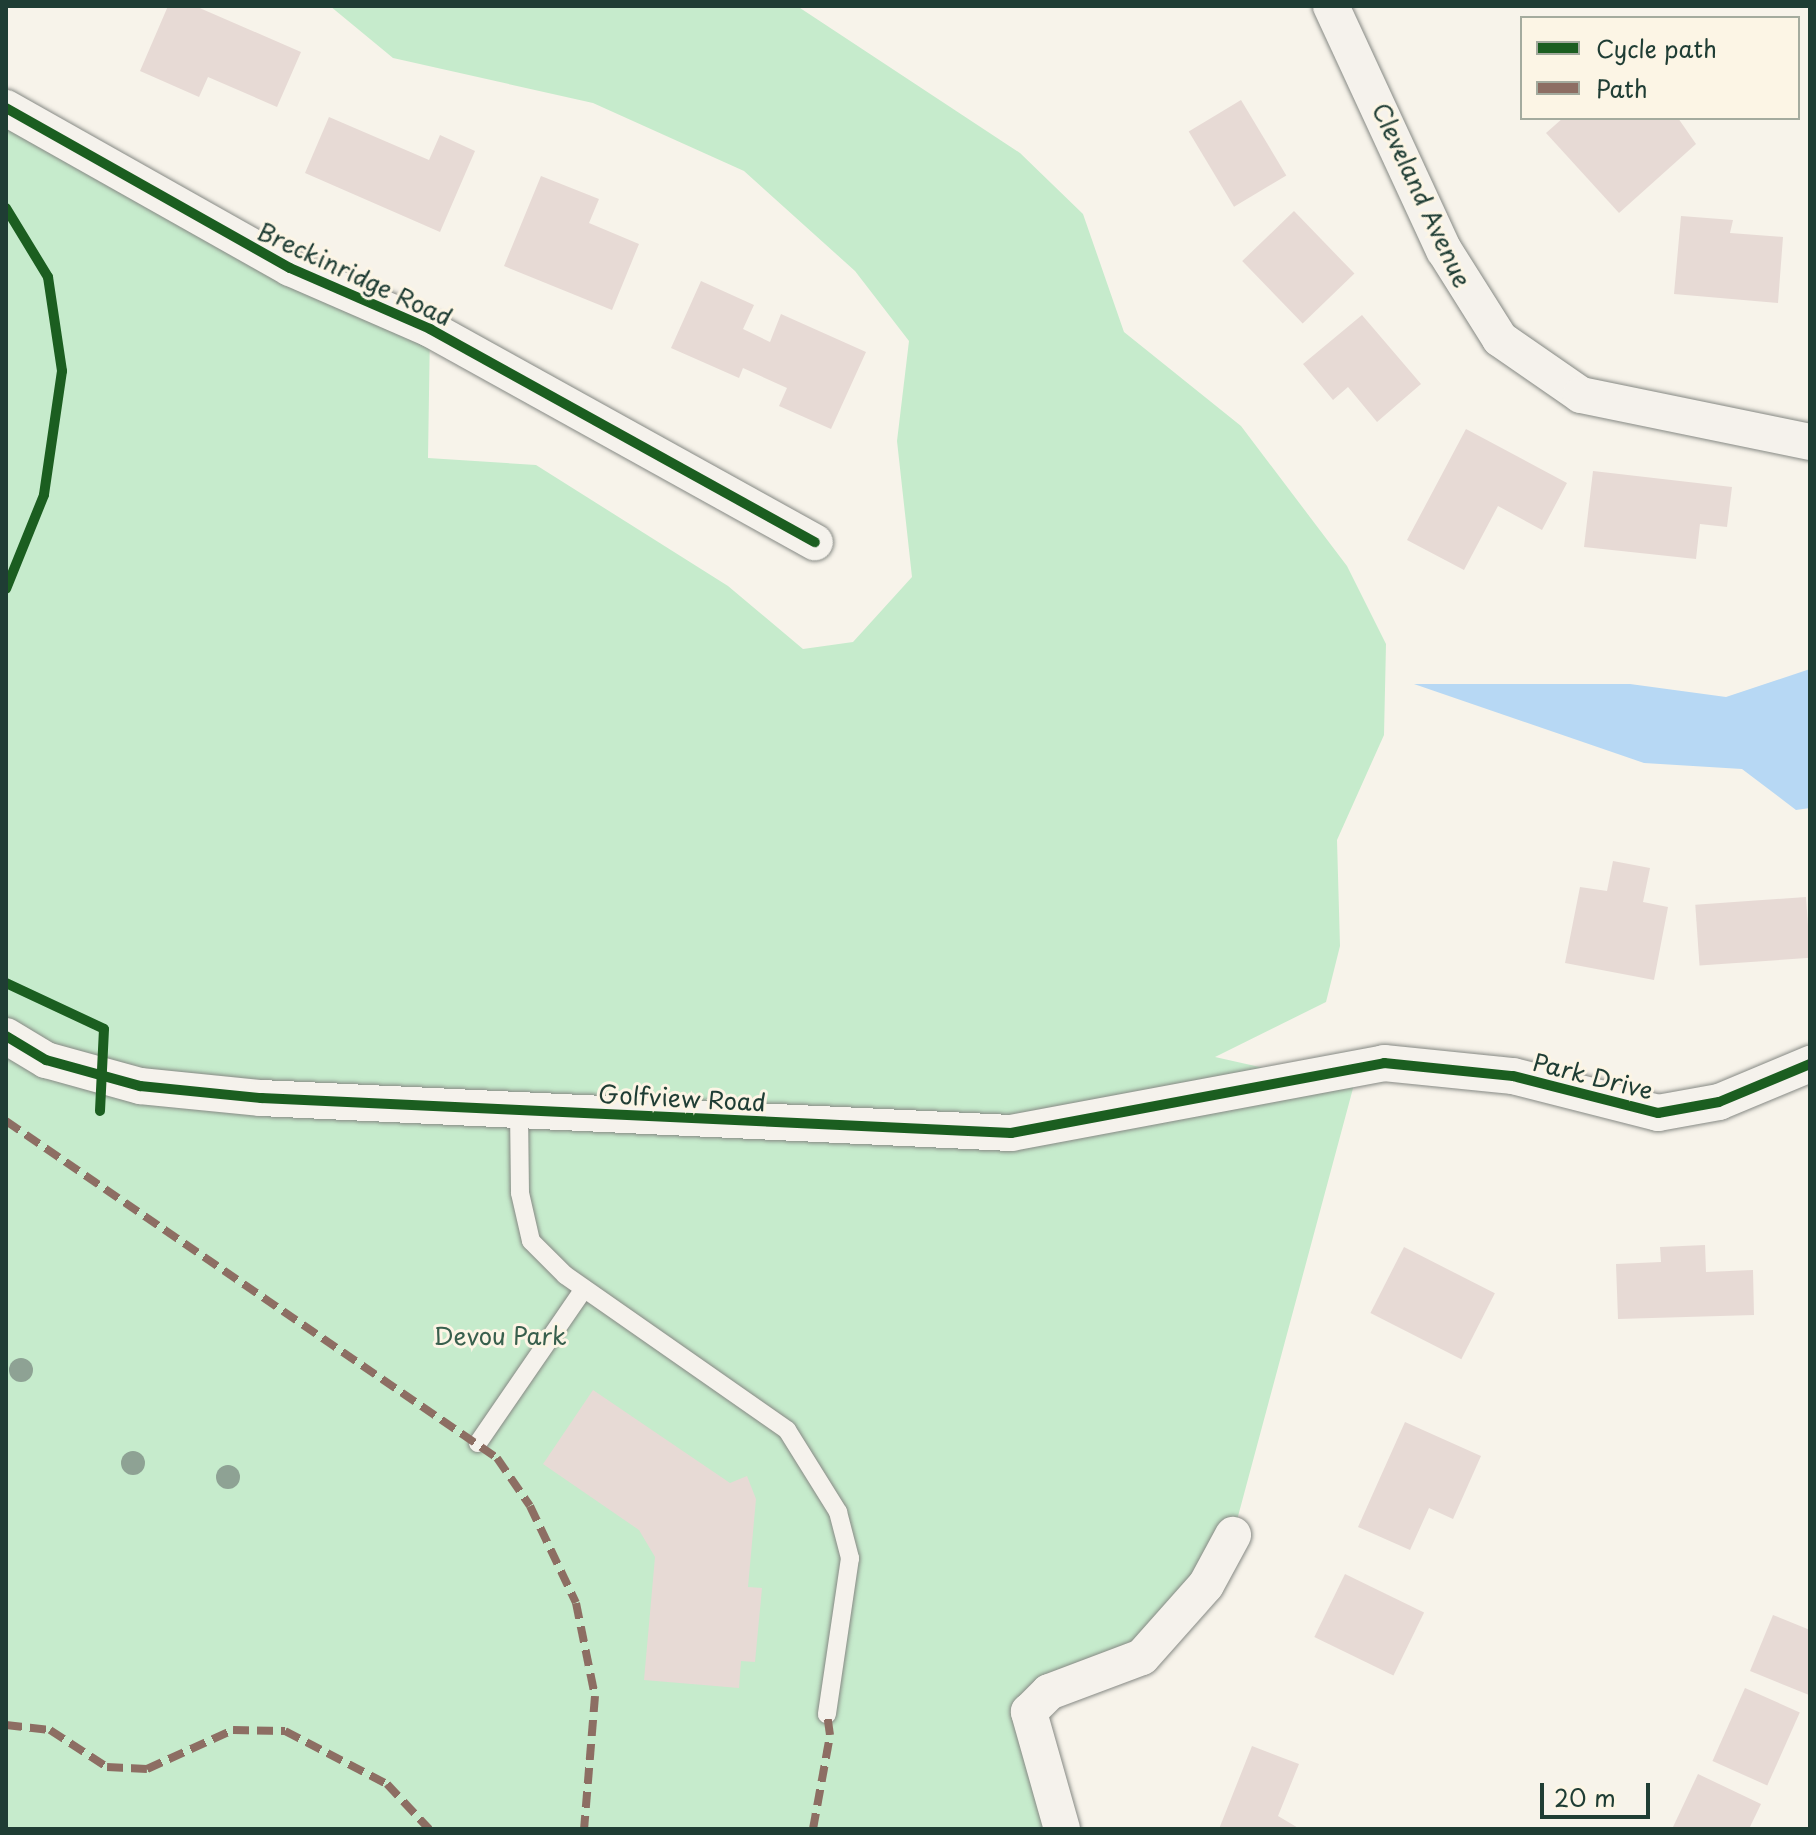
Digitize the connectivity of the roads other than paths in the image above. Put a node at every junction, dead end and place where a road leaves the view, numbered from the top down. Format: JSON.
{"nodes":[{"id":1,"x":1331,"y":6,"type":"edge"},
{"id":2,"x":6,"y":108,"type":"edge"},
{"id":3,"x":1810,"y":442,"type":"edge"},
{"id":4,"x":815,"y":542,"type":"dead end"},
{"id":5,"x":6,"y":1036,"type":"edge"},
{"id":6,"x":1810,"y":1064,"type":"edge"},
{"id":7,"x":1359,"y":1066,"type":"joint"},
{"id":8,"x":519,"y":1111,"type":"junction"},
{"id":9,"x":584,"y":1289,"type":"junction"},
{"id":10,"x":478,"y":1443,"type":"dead end"},
{"id":11,"x":1233,"y":1535,"type":"dead end"},
{"id":12,"x":827,"y":1714,"type":"dead end"},
{"id":13,"x":1062,"y":1829,"type":"edge"}],
"edges":[{"from":1,"to":3,"type":"street","name":"Cleveland Avenue"},
{"from":2,"to":4,"type":"street","name":"Breckinridge Road"},
{"from":5,"to":8,"type":"street","name":"Golfview Road"},
{"from":6,"to":7,"type":"street","name":"Park Drive"},
{"from":7,"to":8,"type":"street","name":"Golfview Road"},
{"from":8,"to":9,"type":"lane"},
{"from":9,"to":10,"type":"lane"},
{"from":9,"to":12,"type":"lane"},
{"from":11,"to":13,"type":"street"}]}
